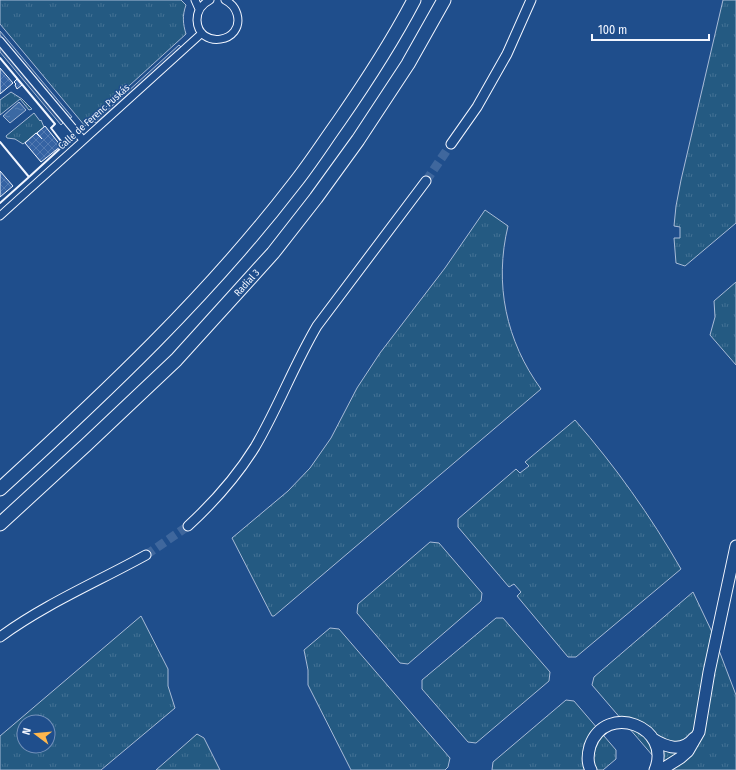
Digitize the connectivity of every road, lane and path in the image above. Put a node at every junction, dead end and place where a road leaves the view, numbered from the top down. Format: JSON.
{"nodes":[{"id":1,"x":195,"y":0,"type":"edge"},
{"id":2,"x":210,"y":0,"type":"edge"},
{"id":3,"x":225,"y":0,"type":"edge"},
{"id":4,"x":414,"y":0,"type":"edge"},
{"id":5,"x":444,"y":0,"type":"edge"},
{"id":6,"x":532,"y":0,"type":"edge"},
{"id":7,"x":235,"y":2,"type":"edge"},
{"id":8,"x":199,"y":9,"type":"junction"},
{"id":9,"x":202,"y":33,"type":"junction"},
{"id":10,"x":0,"y":41,"type":"edge"},
{"id":11,"x":83,"y":140,"type":"junction"},
{"id":12,"x":451,"y":144,"type":"tunnel mouth"},
{"id":13,"x":426,"y":181,"type":"tunnel mouth"},
{"id":14,"x":0,"y":216,"type":"edge"},
{"id":15,"x":0,"y":489,"type":"edge"},
{"id":16,"x":0,"y":524,"type":"edge"},
{"id":17,"x":188,"y":526,"type":"tunnel mouth"},
{"id":18,"x":736,"y":546,"type":"edge"},
{"id":19,"x":146,"y":555,"type":"tunnel mouth"},
{"id":20,"x":0,"y":637,"type":"edge"},
{"id":21,"x":699,"y":732,"type":"junction"},
{"id":22,"x":653,"y":739,"type":"junction"},
{"id":23,"x":590,"y":770,"type":"edge"},
{"id":24,"x":655,"y":770,"type":"edge"},
{"id":25,"x":661,"y":770,"type":"edge"}],
"edges":[{"from":1,"to":8,"type":"street"},
{"from":2,"to":8,"type":"street"},
{"from":3,"to":7,"type":"street"},
{"from":4,"to":15,"type":"highway"},
{"from":5,"to":16,"type":"highway","name":"Radial 3"},
{"from":6,"to":12,"type":"street"},
{"from":7,"to":9,"type":"street"},
{"from":8,"to":9,"type":"street"},
{"from":9,"to":11,"type":"street","name":"Calle de Ferenc Puskás"},
{"from":10,"to":11,"type":"street"},
{"from":11,"to":14,"type":"street","name":"Calle de Ferenc Puskás"},
{"from":13,"to":17,"type":"street"},
{"from":18,"to":21,"type":"main road"},
{"from":19,"to":20,"type":"street"},
{"from":21,"to":22,"type":"main road"},
{"from":21,"to":25,"type":"main road"},
{"from":22,"to":23,"type":"main road"},
{"from":22,"to":24,"type":"main road"}]}
